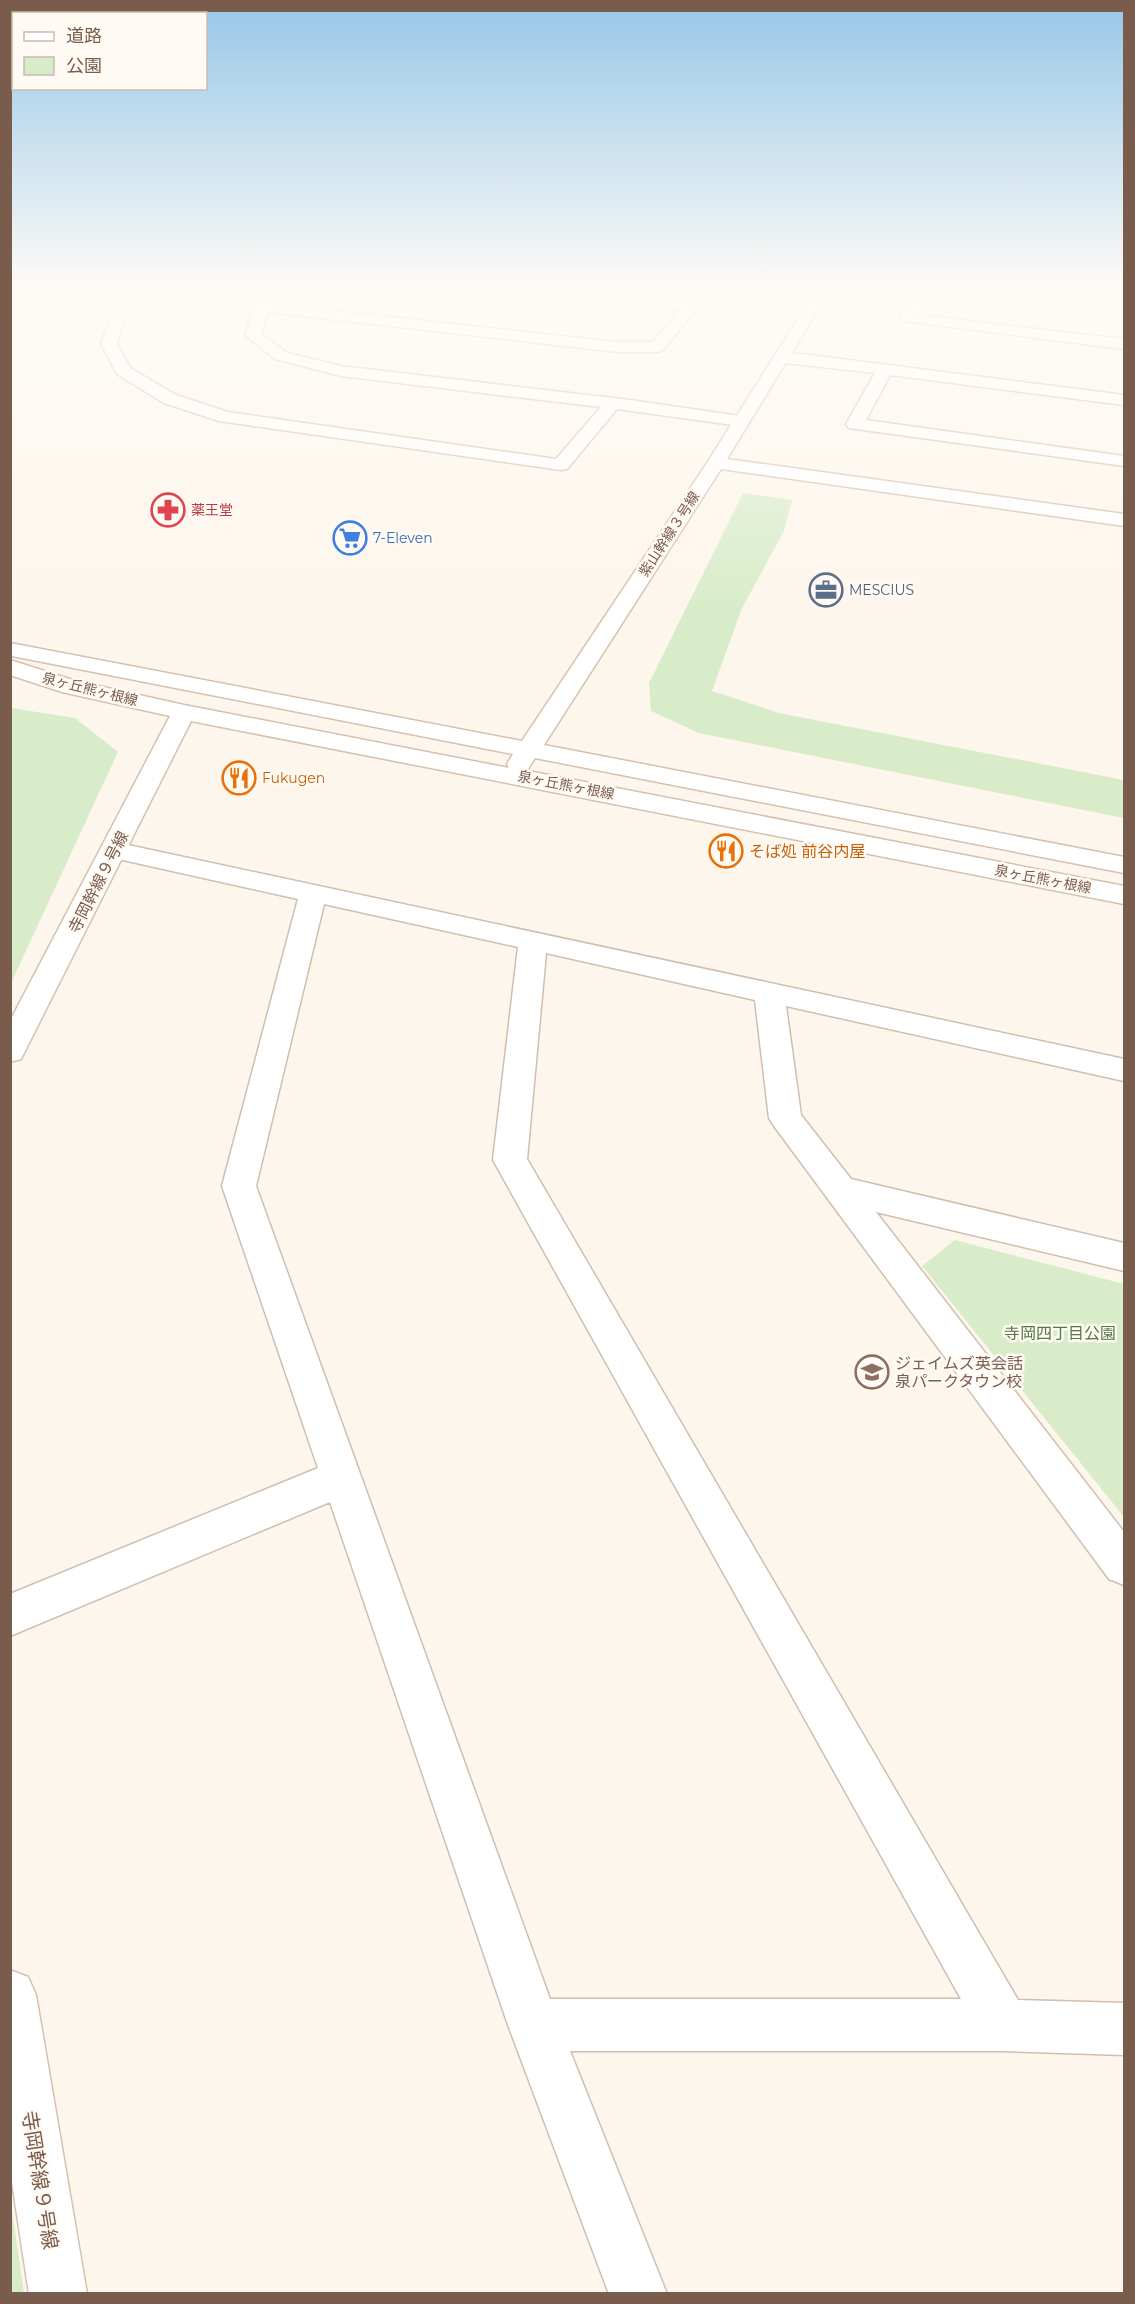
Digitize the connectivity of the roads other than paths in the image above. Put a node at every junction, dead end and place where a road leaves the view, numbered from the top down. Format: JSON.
{"nodes":[{"id":1,"x":168,"y":398,"type":"edge"},
{"id":2,"x":566,"y":398,"type":"edge"},
{"id":3,"x":756,"y":398,"type":"edge"},
{"id":4,"x":869,"y":398,"type":"edge"},
{"id":5,"x":1106,"y":398,"type":"edge"},
{"id":6,"x":1125,"y":400,"type":"edge"},
{"id":7,"x":613,"y":403,"type":"junction"},
{"id":8,"x":740,"y":421,"type":"junction"},
{"id":9,"x":1125,"y":461,"type":"edge"},
{"id":10,"x":716,"y":463,"type":"junction"},
{"id":11,"x":1125,"y":520,"type":"edge"},
{"id":12,"x":10,"y":649,"type":"edge"},
{"id":13,"x":10,"y":667,"type":"edge"},
{"id":14,"x":10,"y":677,"type":"edge"},
{"id":15,"x":70,"y":687,"type":"junction"},
{"id":16,"x":184,"y":712,"type":"junction"},
{"id":17,"x":530,"y":748,"type":"junction"},
{"id":18,"x":511,"y":775,"type":"junction"},
{"id":19,"x":114,"y":850,"type":"junction"},
{"id":20,"x":1125,"y":865,"type":"edge"},
{"id":21,"x":313,"y":894,"type":"junction"},
{"id":22,"x":1125,"y":895,"type":"edge"},
{"id":23,"x":532,"y":941,"type":"junction"},
{"id":24,"x":769,"y":993,"type":"junction"},
{"id":25,"x":10,"y":1051,"type":"edge"},
{"id":26,"x":1125,"y":1070,"type":"edge"},
{"id":27,"x":840,"y":1190,"type":"junction"},
{"id":28,"x":1125,"y":1257,"type":"edge"},
{"id":29,"x":341,"y":1478,"type":"junction"},
{"id":30,"x":1125,"y":1565,"type":"edge"},
{"id":31,"x":10,"y":1615,"type":"edge"},
{"id":32,"x":10,"y":1995,"type":"edge"},
{"id":33,"x":534,"y":2025,"type":"junction"},
{"id":34,"x":1004,"y":2025,"type":"junction"},
{"id":35,"x":1125,"y":2029,"type":"edge"},
{"id":36,"x":58,"y":2294,"type":"edge"},
{"id":37,"x":638,"y":2294,"type":"edge"}],
"edges":[{"from":1,"to":7,"type":"street"},
{"from":2,"to":7,"type":"street"},
{"from":3,"to":8,"type":"street","name":"紫山幹線３号線"},
{"from":4,"to":9,"type":"street"},
{"from":5,"to":6,"type":"street"},
{"from":7,"to":8,"type":"street"},
{"from":8,"to":10,"type":"street","name":"紫山幹線３号線"},
{"from":10,"to":11,"type":"street"},
{"from":10,"to":17,"type":"street","name":"紫山幹線３号線"},
{"from":12,"to":17,"type":"street","name":"泉ヶ丘熊ヶ根線"},
{"from":13,"to":15,"type":"street","name":"泉ヶ丘熊ヶ根線"},
{"from":14,"to":15,"type":"street"},
{"from":15,"to":16,"type":"street","name":"泉ヶ丘熊ヶ根線"},
{"from":16,"to":18,"type":"street","name":"泉ヶ丘熊ヶ根線"},
{"from":16,"to":19,"type":"street","name":"寺岡幹線９号線"},
{"from":17,"to":18,"type":"street","name":"紫山幹線３号線"},
{"from":17,"to":20,"type":"street","name":"泉ヶ丘熊ヶ根線"},
{"from":18,"to":22,"type":"street","name":"泉ヶ丘熊ヶ根線"},
{"from":19,"to":21,"type":"street"},
{"from":19,"to":25,"type":"street","name":"寺岡幹線９号線"},
{"from":21,"to":23,"type":"street"},
{"from":21,"to":29,"type":"street"},
{"from":23,"to":24,"type":"street"},
{"from":23,"to":34,"type":"street"},
{"from":24,"to":26,"type":"street"},
{"from":24,"to":27,"type":"street"},
{"from":27,"to":28,"type":"street"},
{"from":27,"to":30,"type":"street"},
{"from":29,"to":31,"type":"street"},
{"from":29,"to":33,"type":"street"},
{"from":32,"to":36,"type":"street","name":"寺岡幹線９号線"},
{"from":33,"to":34,"type":"street"},
{"from":33,"to":37,"type":"street"},
{"from":34,"to":35,"type":"street"}]}
